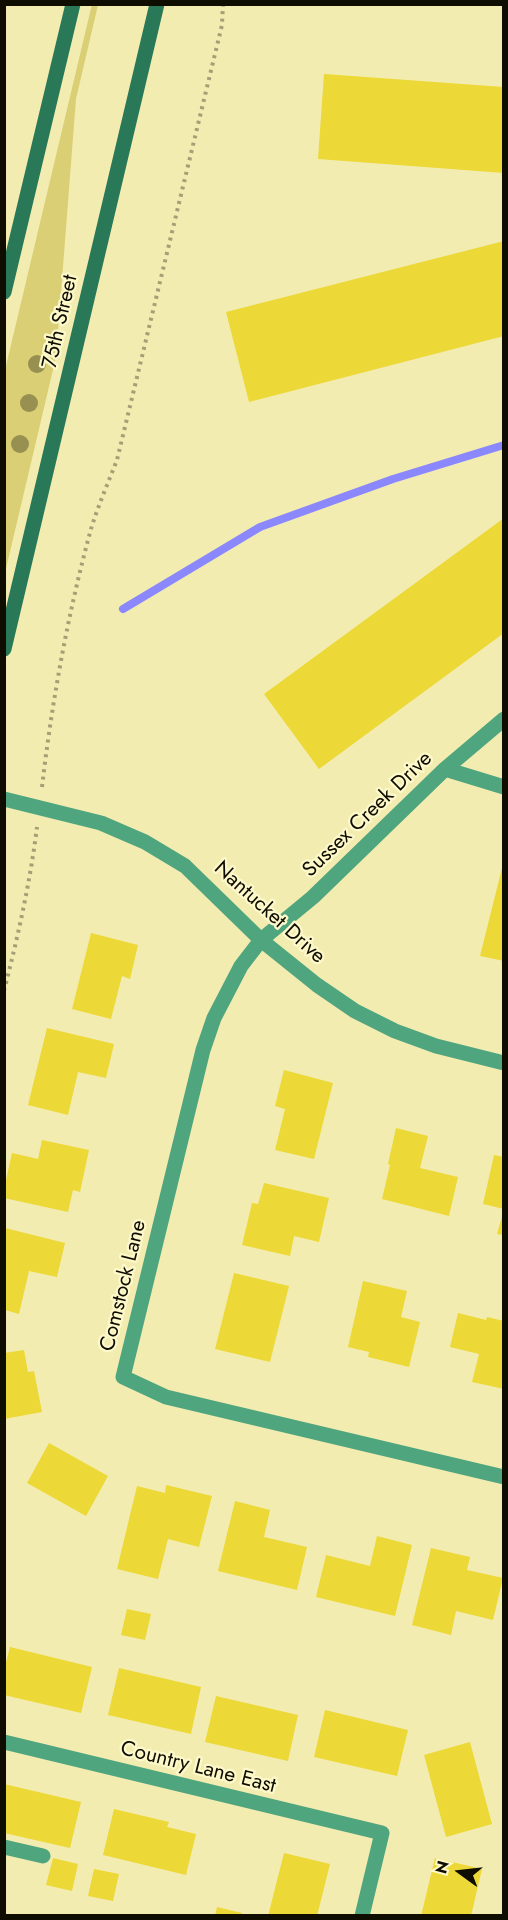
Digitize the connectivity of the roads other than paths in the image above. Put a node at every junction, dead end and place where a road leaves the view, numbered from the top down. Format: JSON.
{"nodes":[{"id":1,"x":73,"y":4,"type":"edge"},
{"id":2,"x":157,"y":4,"type":"edge"},
{"id":3,"x":4,"y":292,"type":"edge"},
{"id":4,"x":4,"y":649,"type":"edge"},
{"id":5,"x":504,"y":719,"type":"edge"},
{"id":6,"x":445,"y":769,"type":"junction"},
{"id":7,"x":504,"y":787,"type":"edge"},
{"id":8,"x":4,"y":799,"type":"edge"},
{"id":9,"x":261,"y":940,"type":"junction"},
{"id":10,"x":504,"y":1063,"type":"edge"},
{"id":11,"x":504,"y":1477,"type":"edge"},
{"id":12,"x":4,"y":1743,"type":"edge"},
{"id":13,"x":4,"y":1847,"type":"edge"},
{"id":14,"x":43,"y":1856,"type":"dead end"},
{"id":15,"x":362,"y":1916,"type":"edge"}],
"edges":[{"from":1,"to":3,"type":"main road"},
{"from":2,"to":4,"type":"main road","name":"75th Street"},
{"from":5,"to":6,"type":"street","name":"Sussex Creek Drive"},
{"from":6,"to":7,"type":"street"},
{"from":6,"to":9,"type":"street","name":"Sussex Creek Drive"},
{"from":8,"to":9,"type":"street","name":"Nantucket Drive"},
{"from":9,"to":10,"type":"street","name":"Nantucket Drive"},
{"from":9,"to":11,"type":"street","name":"Comstock Lane"},
{"from":12,"to":15,"type":"street","name":"Country Lane East"},
{"from":13,"to":14,"type":"street"}]}
